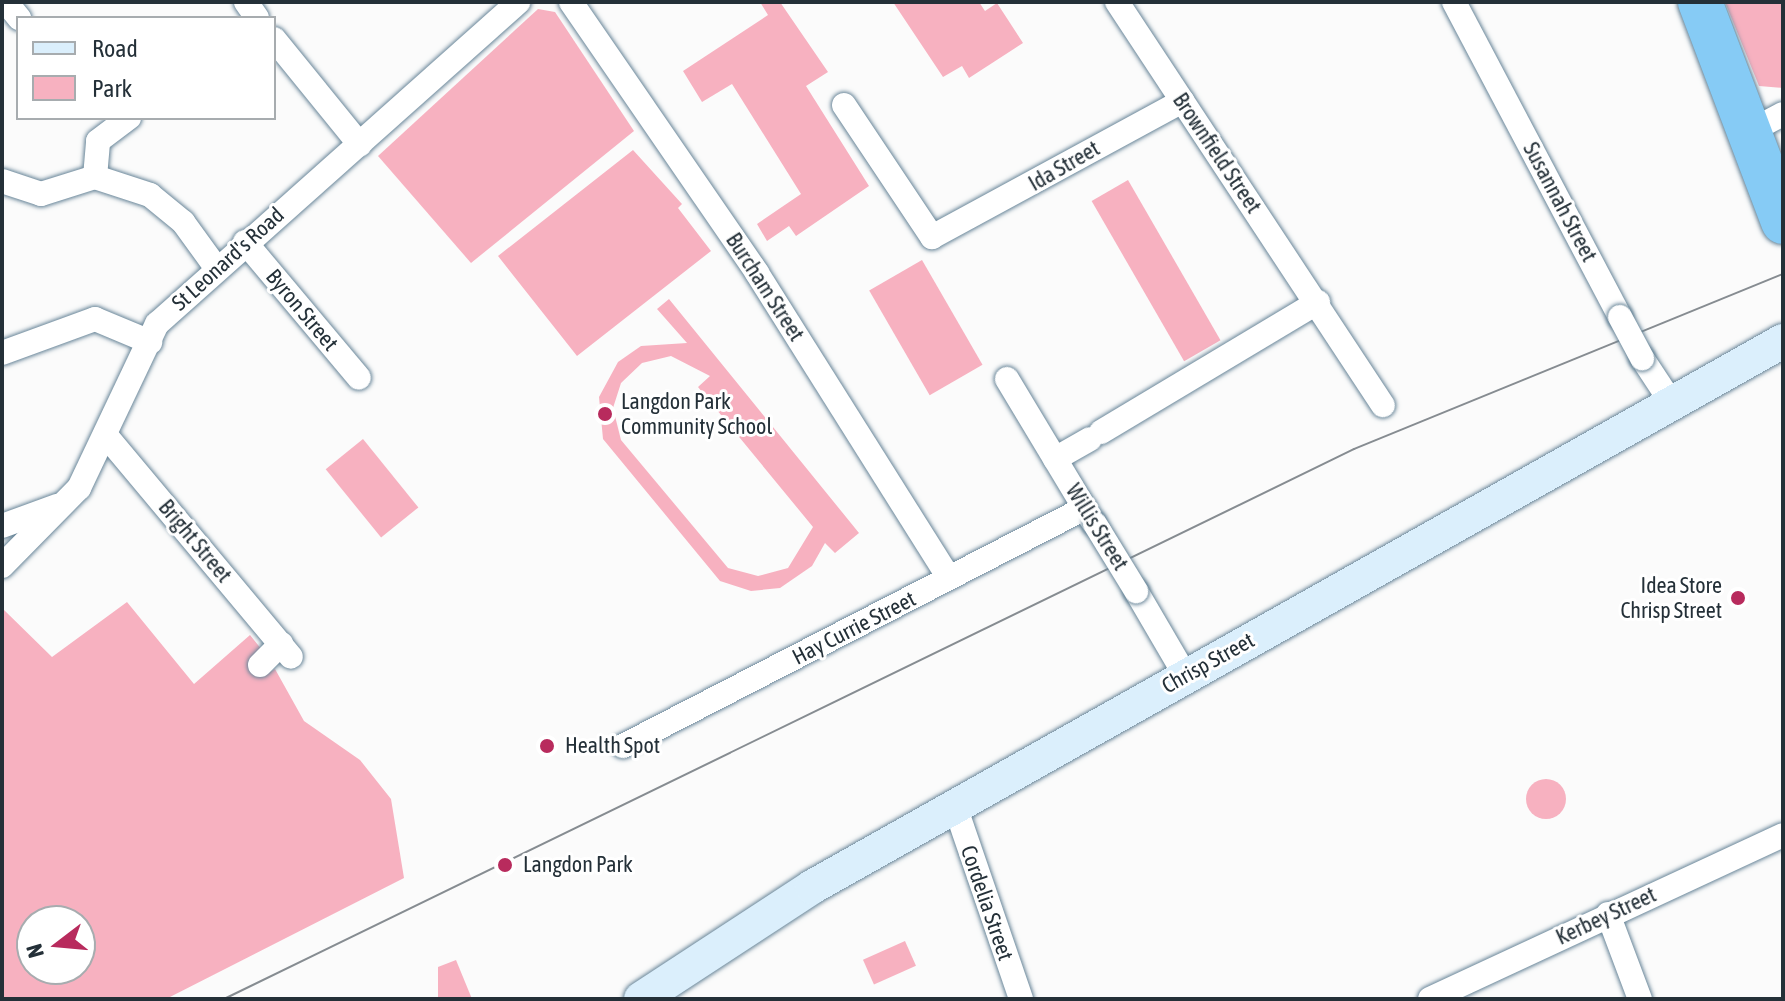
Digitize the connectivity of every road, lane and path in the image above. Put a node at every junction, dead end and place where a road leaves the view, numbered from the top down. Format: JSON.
{"nodes":[{"id":1,"x":518,"y":2,"type":"edge"},
{"id":2,"x":571,"y":2,"type":"edge"},
{"id":3,"x":1117,"y":2,"type":"edge"},
{"id":4,"x":1454,"y":2,"type":"edge"},
{"id":5,"x":1700,"y":2,"type":"edge"},
{"id":6,"x":276,"y":41,"type":"edge"},
{"id":7,"x":1182,"y":101,"type":"junction"},
{"id":8,"x":844,"y":105,"type":"dead end"},
{"id":9,"x":126,"y":120,"type":"edge"},
{"id":10,"x":1766,"y":123,"type":"edge"},
{"id":11,"x":360,"y":145,"type":"junction"},
{"id":12,"x":95,"y":177,"type":"junction"},
{"id":13,"x":2,"y":181,"type":"edge"},
{"id":14,"x":1783,"y":222,"type":"edge"},
{"id":15,"x":245,"y":242,"type":"junction"},
{"id":16,"x":215,"y":266,"type":"junction"},
{"id":17,"x":1318,"y":302,"type":"junction"},
{"id":18,"x":1783,"y":341,"type":"edge"},
{"id":19,"x":150,"y":342,"type":"junction"},
{"id":20,"x":2,"y":353,"type":"edge"},
{"id":21,"x":359,"y":378,"type":"dead end"},
{"id":22,"x":1007,"y":379,"type":"dead end"},
{"id":23,"x":1669,"y":399,"type":"junction"},
{"id":24,"x":1383,"y":405,"type":"dead end"},
{"id":25,"x":108,"y":438,"type":"junction"},
{"id":26,"x":1055,"y":459,"type":"junction"},
{"id":27,"x":63,"y":504,"type":"junction"},
{"id":28,"x":1090,"y":516,"type":"junction"},
{"id":29,"x":2,"y":526,"type":"edge"},
{"id":30,"x":2,"y":566,"type":"edge"},
{"id":31,"x":949,"y":578,"type":"junction"},
{"id":32,"x":260,"y":665,"type":"dead end"},
{"id":33,"x":1185,"y":675,"type":"junction"},
{"id":34,"x":623,"y":746,"type":"dead end"},
{"id":35,"x":955,"y":806,"type":"junction"},
{"id":36,"x":1783,"y":835,"type":"edge"},
{"id":37,"x":1608,"y":914,"type":"junction"},
{"id":38,"x":645,"y":998,"type":"edge"},
{"id":39,"x":1021,"y":999,"type":"edge"},
{"id":40,"x":1430,"y":999,"type":"edge"},
{"id":41,"x":1640,"y":999,"type":"edge"}],
"edges":[{"from":1,"to":11,"type":"street","name":"St Leonard's Road"},
{"from":2,"to":31,"type":"street","name":"Burcham Street"},
{"from":3,"to":7,"type":"street","name":"Brownfield Street"},
{"from":4,"to":23,"type":"street","name":"Susannah Street","bridge":true},
{"from":5,"to":10,"type":"highway"},
{"from":6,"to":11,"type":"street"},
{"from":7,"to":8,"type":"street","name":"Ida Street"},
{"from":7,"to":17,"type":"street","name":"Brownfield Street"},
{"from":9,"to":12,"type":"street"},
{"from":10,"to":14,"type":"highway"},
{"from":11,"to":15,"type":"street","name":"St Leonard's Road"},
{"from":12,"to":13,"type":"street"},
{"from":12,"to":16,"type":"street"},
{"from":15,"to":16,"type":"street","name":"St Leonard's Road"},
{"from":15,"to":21,"type":"street","name":"Byron Street"},
{"from":16,"to":19,"type":"street","name":"St Leonard's Road"},
{"from":17,"to":24,"type":"street","name":"Brownfield Street"},
{"from":17,"to":26,"type":"street"},
{"from":18,"to":23,"type":"street","name":"Chrisp Street"},
{"from":19,"to":20,"type":"street"},
{"from":19,"to":25,"type":"street","name":"St Leonard's Road"},
{"from":22,"to":26,"type":"street","name":"Willis Street"},
{"from":23,"to":33,"type":"street","name":"Chrisp Street"},
{"from":25,"to":27,"type":"street","name":"St Leonard's Road"},
{"from":25,"to":32,"type":"street","name":"Bright Street"},
{"from":26,"to":28,"type":"street","name":"Willis Street"},
{"from":27,"to":29,"type":"street"},
{"from":27,"to":30,"type":"street","name":"St Leonard's Road"},
{"from":28,"to":31,"type":"street","name":"Hay Currie Street"},
{"from":28,"to":33,"type":"street","name":"Willis Street","bridge":true},
{"from":31,"to":34,"type":"street","name":"Hay Currie Street"},
{"from":33,"to":35,"type":"street","name":"Chrisp Street"},
{"from":35,"to":38,"type":"street","name":"Chrisp Street"},
{"from":35,"to":39,"type":"street","name":"Cordelia Street"},
{"from":36,"to":37,"type":"street","name":"Kerbey Street"},
{"from":37,"to":40,"type":"street","name":"Kerbey Street"},
{"from":37,"to":41,"type":"street"}]}
